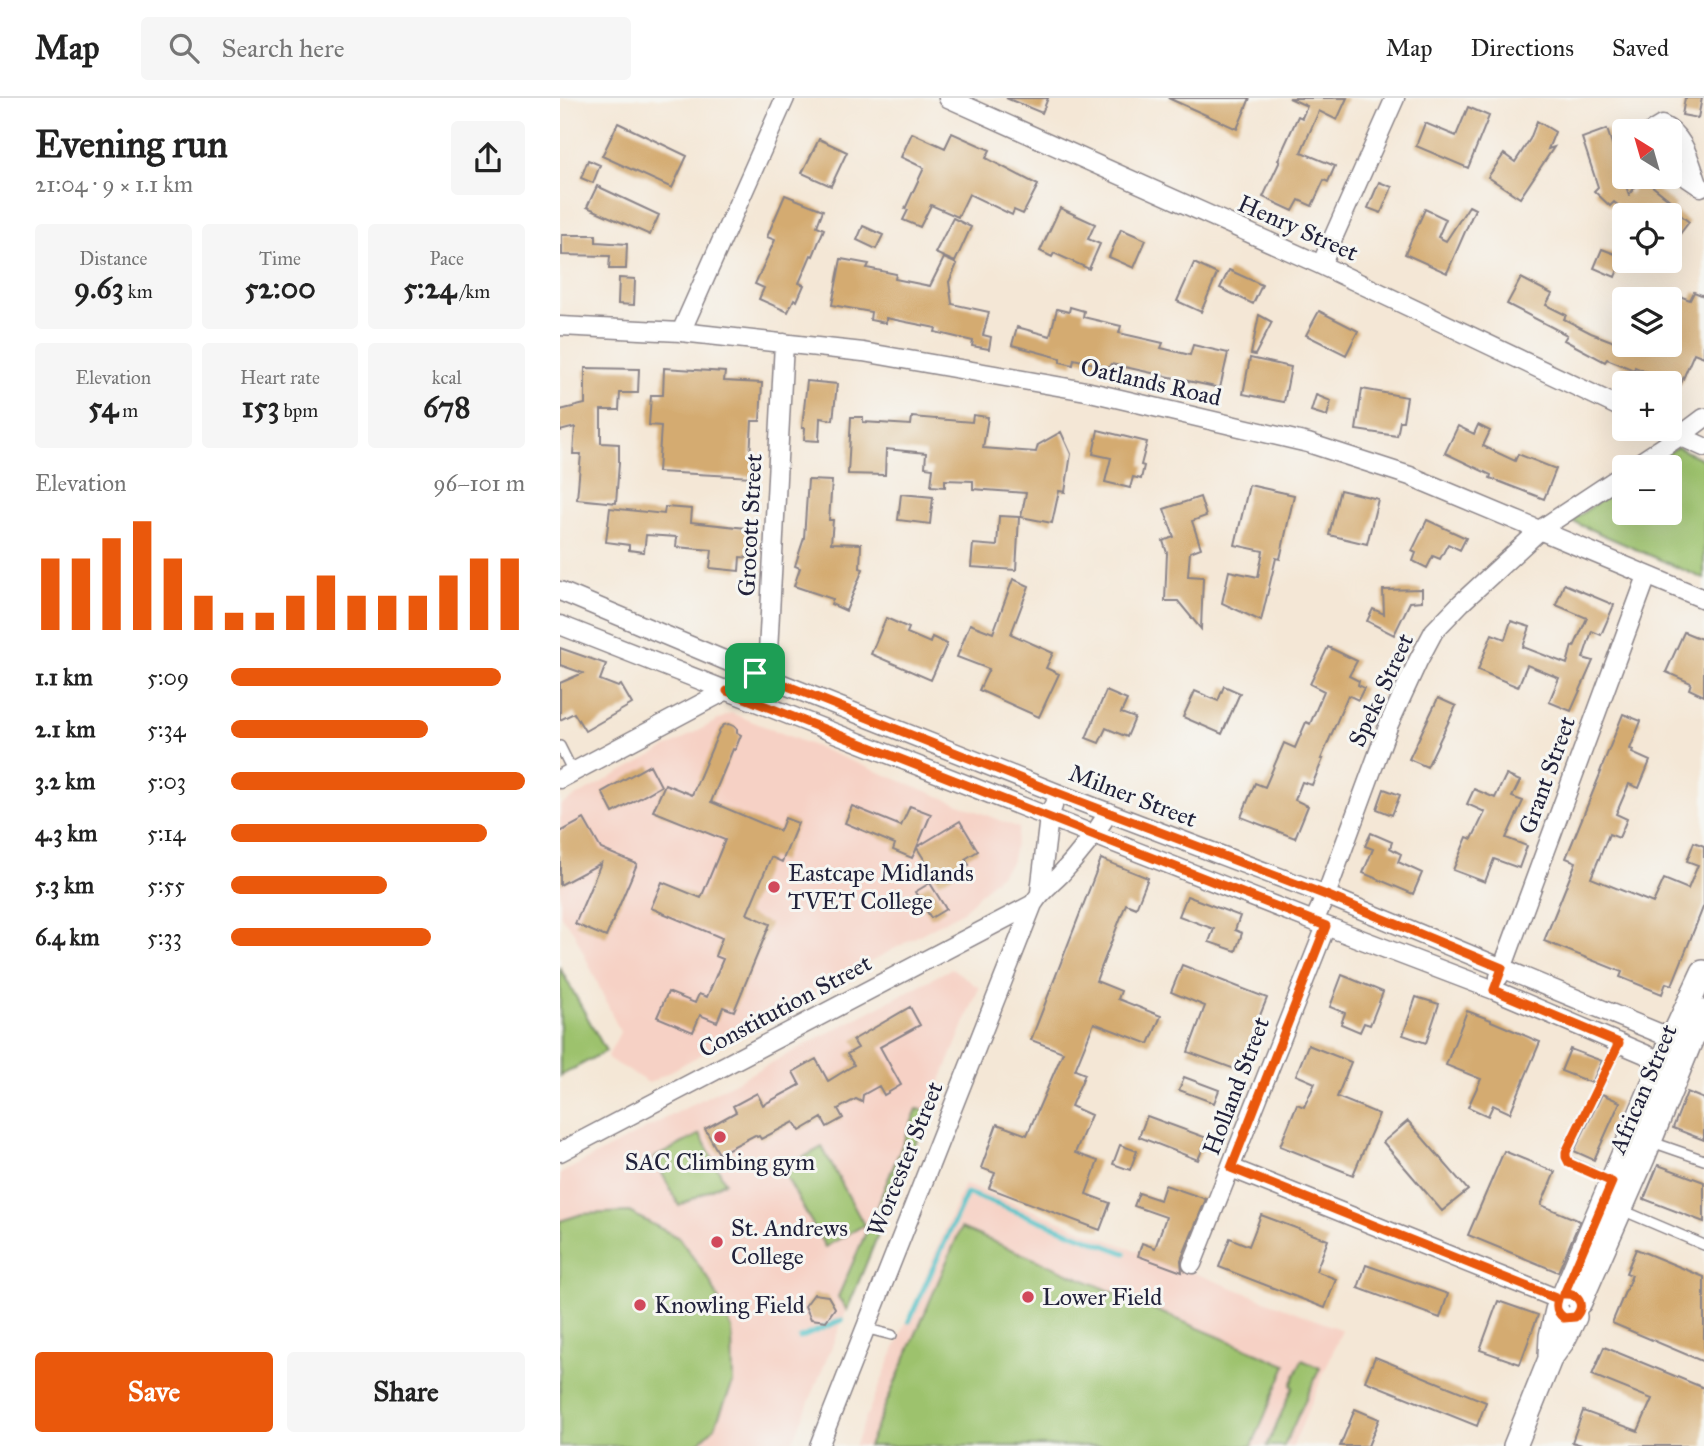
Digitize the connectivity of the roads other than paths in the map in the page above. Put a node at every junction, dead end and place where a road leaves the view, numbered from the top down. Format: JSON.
{"nodes":[{"id":1,"x":785,"y":98,"type":"edge"},
{"id":2,"x":948,"y":98,"type":"edge"},
{"id":3,"x":1395,"y":98,"type":"edge"},
{"id":4,"x":1682,"y":143,"type":"edge"},
{"id":5,"x":1682,"y":174,"type":"edge"},
{"id":6,"x":1701,"y":187,"type":"edge"},
{"id":7,"x":1321,"y":265,"type":"junction"},
{"id":8,"x":560,"y":326,"type":"edge"},
{"id":9,"x":681,"y":332,"type":"junction"},
{"id":10,"x":784,"y":343,"type":"junction"},
{"id":11,"x":1612,"y":404,"type":"edge"},
{"id":12,"x":1704,"y":418,"type":"edge"},
{"id":13,"x":1682,"y":428,"type":"edge"},
{"id":14,"x":1682,"y":437,"type":"edge"},
{"id":15,"x":1662,"y":441,"type":"edge"},
{"id":16,"x":1704,"y":447,"type":"edge"},
{"id":17,"x":1646,"y":455,"type":"edge"},
{"id":18,"x":1612,"y":482,"type":"edge"},
{"id":19,"x":1541,"y":529,"type":"junction"},
{"id":20,"x":1647,"y":576,"type":"junction"},
{"id":21,"x":560,"y":591,"type":"edge"},
{"id":22,"x":1704,"y":599,"type":"edge"},
{"id":23,"x":560,"y":625,"type":"edge"},
{"id":24,"x":755,"y":673,"type":"junction"},
{"id":25,"x":727,"y":691,"type":"junction"},
{"id":26,"x":560,"y":746,"type":"edge"},
{"id":27,"x":567,"y":776,"type":"edge"},
{"id":28,"x":1057,"y":793,"type":"junction"},
{"id":29,"x":1109,"y":812,"type":"junction"},
{"id":30,"x":1049,"y":817,"type":"junction"},
{"id":31,"x":1095,"y":835,"type":"junction"},
{"id":32,"x":1326,"y":895,"type":"junction"},
{"id":33,"x":1037,"y":898,"type":"junction"},
{"id":34,"x":1320,"y":924,"type":"junction"},
{"id":35,"x":1704,"y":954,"type":"edge"},
{"id":36,"x":1502,"y":968,"type":"junction"},
{"id":37,"x":1704,"y":972,"type":"edge"},
{"id":38,"x":1494,"y":990,"type":"junction"},
{"id":39,"x":1704,"y":1012,"type":"edge"},
{"id":40,"x":1680,"y":1042,"type":"junction"},
{"id":41,"x":1619,"y":1043,"type":"junction"},
{"id":42,"x":1671,"y":1065,"type":"junction"},
{"id":43,"x":1650,"y":1141,"type":"junction"},
{"id":44,"x":560,"y":1152,"type":"edge"},
{"id":45,"x":1704,"y":1160,"type":"edge"},
{"id":46,"x":1231,"y":1168,"type":"junction"},
{"id":47,"x":1612,"y":1182,"type":"junction"},
{"id":48,"x":1621,"y":1209,"type":"junction"},
{"id":49,"x":1704,"y":1245,"type":"edge"},
{"id":50,"x":1192,"y":1264,"type":"dead end"},
{"id":51,"x":1567,"y":1304,"type":"junction"},
{"id":52,"x":864,"y":1328,"type":"junction"},
{"id":53,"x":892,"y":1335,"type":"dead end"},
{"id":54,"x":819,"y":1446,"type":"edge"},
{"id":55,"x":1515,"y":1446,"type":"edge"}],
"edges":[{"from":1,"to":9,"type":"street"},
{"from":2,"to":7,"type":"street","name":"Henry Street"},
{"from":3,"to":7,"type":"street"},
{"from":4,"to":6,"type":"street"},
{"from":5,"to":6,"type":"street"},
{"from":7,"to":11,"type":"street","name":"Henry Street"},
{"from":8,"to":9,"type":"street","name":"Oatlands Road"},
{"from":9,"to":10,"type":"street","name":"Oatlands Road"},
{"from":10,"to":19,"type":"street","name":"Oatlands Road"},
{"from":10,"to":24,"type":"street","name":"Grocott Street"},
{"from":12,"to":13,"type":"street"},
{"from":14,"to":16,"type":"street"},
{"from":15,"to":17,"type":"street"},
{"from":18,"to":19,"type":"street","name":"Speke Street"},
{"from":19,"to":20,"type":"street","name":"Oatlands Road"},
{"from":19,"to":32,"type":"street","name":"Speke Street"},
{"from":20,"to":22,"type":"street","name":"Oatlands Road"},
{"from":20,"to":36,"type":"street","name":"Grant Street"},
{"from":21,"to":24,"type":"street","name":"Milner Street"},
{"from":23,"to":25,"type":"street","name":"Milner Street"},
{"from":24,"to":25,"type":"street"},
{"from":24,"to":28,"type":"street","name":"Milner Street"},
{"from":25,"to":27,"type":"street"},
{"from":25,"to":30,"type":"street","name":"Milner Street"},
{"from":26,"to":27,"type":"lane"},
{"from":28,"to":29,"type":"street","name":"Milner Street"},
{"from":28,"to":30,"type":"street","name":"Worcester Street"},
{"from":29,"to":31,"type":"street","name":"Worcester Street"},
{"from":29,"to":32,"type":"street","name":"Milner Street"},
{"from":30,"to":31,"type":"street","name":"Milner Street"},
{"from":30,"to":33,"type":"street","name":"Worcester Street"},
{"from":31,"to":33,"type":"street","name":"Worcester Street"},
{"from":31,"to":34,"type":"street","name":"Milner Street"},
{"from":32,"to":34,"type":"street","name":"Speke Street"},
{"from":32,"to":36,"type":"street","name":"Milner Street"},
{"from":33,"to":44,"type":"street","name":"Constitution Street"},
{"from":33,"to":52,"type":"street","name":"Worcester Street"},
{"from":34,"to":38,"type":"street","name":"Milner Street"},
{"from":34,"to":46,"type":"street","name":"Holland Street"},
{"from":35,"to":37,"type":"street"},
{"from":36,"to":38,"type":"street","name":"Grant Street"},
{"from":36,"to":40,"type":"street","name":"Milner Street"},
{"from":37,"to":40,"type":"street","name":"African Street"},
{"from":38,"to":41,"type":"street","name":"Milner Street"},
{"from":39,"to":40,"type":"street","name":"African Street"},
{"from":40,"to":42,"type":"street","name":"African Street"},
{"from":41,"to":42,"type":"street","name":"Milner Street"},
{"from":41,"to":47,"type":"lane"},
{"from":42,"to":43,"type":"street","name":"African Street"},
{"from":42,"to":47,"type":"street","name":"African Street"},
{"from":43,"to":45,"type":"lane"},
{"from":43,"to":48,"type":"street","name":"African Street"},
{"from":46,"to":50,"type":"street","name":"Holland Street"},
{"from":46,"to":51,"type":"street"},
{"from":47,"to":51,"type":"street","name":"African Street"},
{"from":48,"to":49,"type":"lane"},
{"from":48,"to":51,"type":"street","name":"African Street"},
{"from":51,"to":55,"type":"street","name":"African Street"},
{"from":52,"to":53,"type":"lane"},
{"from":52,"to":54,"type":"street","name":"Worcester Street"}]}
